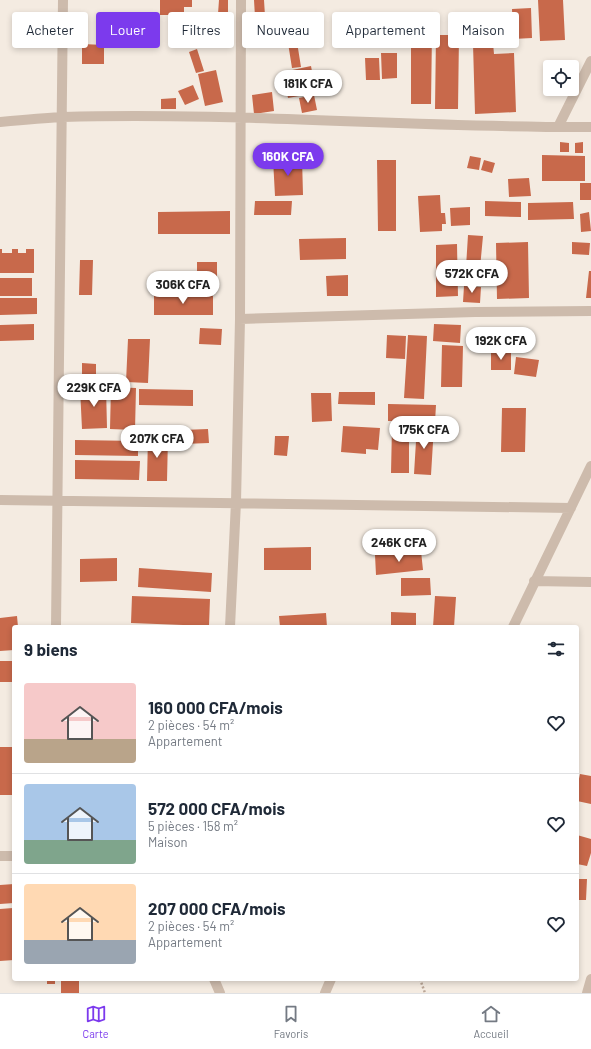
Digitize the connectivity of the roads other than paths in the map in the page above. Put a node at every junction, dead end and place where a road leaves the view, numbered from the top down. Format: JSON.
{"nodes":[{"id":1,"x":63,"y":0,"type":"edge"},
{"id":2,"x":241,"y":0,"type":"edge"},
{"id":3,"x":591,"y":61,"type":"edge"},
{"id":4,"x":62,"y":117,"type":"junction"},
{"id":5,"x":240,"y":117,"type":"junction"},
{"id":6,"x":0,"y":122,"type":"edge"},
{"id":7,"x":558,"y":128,"type":"junction"},
{"id":8,"x":591,"y":128,"type":"edge"},
{"id":9,"x":591,"y":311,"type":"edge"},
{"id":10,"x":240,"y":319,"type":"junction"},
{"id":11,"x":591,"y":466,"type":"edge"},
{"id":12,"x":0,"y":500,"type":"edge"},
{"id":13,"x":58,"y":500,"type":"junction"},
{"id":14,"x":236,"y":502,"type":"junction"},
{"id":15,"x":571,"y":508,"type":"junction"},
{"id":16,"x":534,"y":581,"type":"junction"},
{"id":17,"x":591,"y":582,"type":"edge"},
{"id":18,"x":56,"y":625,"type":"edge"},
{"id":19,"x":230,"y":625,"type":"edge"},
{"id":20,"x":513,"y":625,"type":"edge"},
{"id":21,"x":0,"y":856,"type":"edge"},
{"id":22,"x":12,"y":856,"type":"edge"},
{"id":23,"x":591,"y":979,"type":"edge"},
{"id":24,"x":215,"y":981,"type":"edge"},
{"id":25,"x":330,"y":981,"type":"edge"},
{"id":26,"x":220,"y":993,"type":"edge"},
{"id":27,"x":325,"y":993,"type":"edge"},
{"id":28,"x":587,"y":993,"type":"edge"}],
"edges":[{"from":1,"to":4,"type":"street"},
{"from":2,"to":5,"type":"street"},
{"from":3,"to":7,"type":"street"},
{"from":4,"to":5,"type":"street"},
{"from":4,"to":6,"type":"street"},
{"from":4,"to":13,"type":"street"},
{"from":5,"to":7,"type":"street"},
{"from":5,"to":10,"type":"street"},
{"from":7,"to":8,"type":"street"},
{"from":9,"to":10,"type":"street"},
{"from":10,"to":14,"type":"street"},
{"from":11,"to":15,"type":"street"},
{"from":12,"to":13,"type":"street"},
{"from":13,"to":14,"type":"street"},
{"from":13,"to":18,"type":"street"},
{"from":14,"to":15,"type":"street"},
{"from":14,"to":19,"type":"street"},
{"from":15,"to":16,"type":"street"},
{"from":16,"to":17,"type":"street"},
{"from":16,"to":20,"type":"street"},
{"from":21,"to":22,"type":"street"},
{"from":23,"to":28,"type":"street"},
{"from":24,"to":26,"type":"street"},
{"from":25,"to":27,"type":"street"}]}
